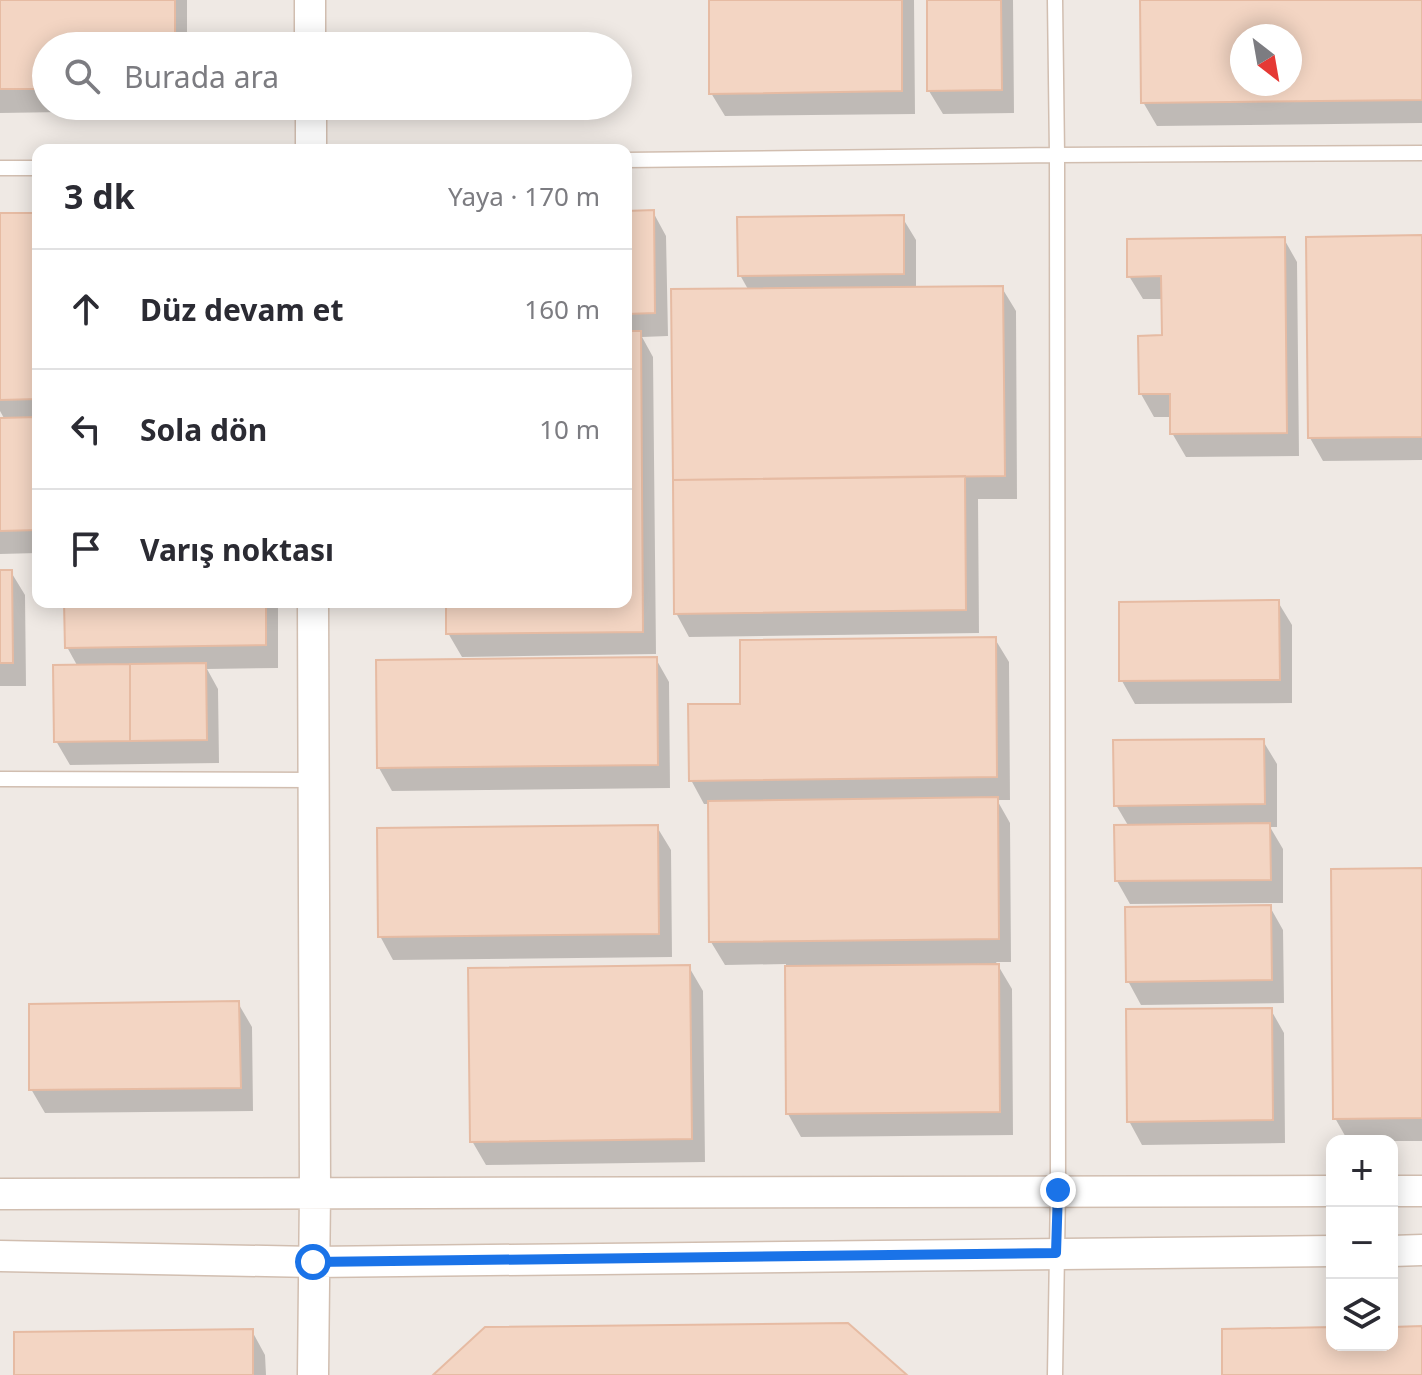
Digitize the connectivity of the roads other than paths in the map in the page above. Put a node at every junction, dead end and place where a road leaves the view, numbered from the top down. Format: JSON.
{"nodes":[{"id":1,"x":310,"y":0,"type":"edge"},
{"id":2,"x":1055,"y":0,"type":"edge"},
{"id":3,"x":310,"y":32,"type":"edge"},
{"id":4,"x":311,"y":120,"type":"edge"},
{"id":5,"x":311,"y":144,"type":"edge"},
{"id":6,"x":1422,"y":153,"type":"edge"},
{"id":7,"x":1057,"y":155,"type":"junction"},
{"id":8,"x":632,"y":160,"type":"edge"},
{"id":9,"x":0,"y":168,"type":"edge"},
{"id":10,"x":32,"y":168,"type":"edge"},
{"id":11,"x":313,"y":608,"type":"edge"},
{"id":12,"x":0,"y":779,"type":"edge"},
{"id":13,"x":313,"y":780,"type":"junction"},
{"id":14,"x":1058,"y":1190,"type":"junction"},
{"id":15,"x":1326,"y":1191,"type":"edge"},
{"id":16,"x":1398,"y":1191,"type":"edge"},
{"id":17,"x":1422,"y":1191,"type":"edge"},
{"id":18,"x":315,"y":1192,"type":"junction"},
{"id":19,"x":0,"y":1194,"type":"edge"},
{"id":20,"x":1422,"y":1250,"type":"edge"},
{"id":21,"x":1326,"y":1251,"type":"edge"},
{"id":22,"x":1398,"y":1251,"type":"edge"},
{"id":23,"x":1056,"y":1253,"type":"junction"},
{"id":24,"x":0,"y":1256,"type":"edge"},
{"id":25,"x":313,"y":1262,"type":"junction"},
{"id":26,"x":313,"y":1375,"type":"edge"},
{"id":27,"x":1055,"y":1375,"type":"edge"}],
"edges":[{"from":1,"to":3,"type":"street"},
{"from":2,"to":7,"type":"lane"},
{"from":4,"to":5,"type":"street"},
{"from":6,"to":7,"type":"lane"},
{"from":7,"to":8,"type":"lane"},
{"from":7,"to":14,"type":"lane"},
{"from":9,"to":10,"type":"lane"},
{"from":11,"to":13,"type":"street"},
{"from":12,"to":13,"type":"lane"},
{"from":13,"to":18,"type":"street"},
{"from":14,"to":15,"type":"street"},
{"from":14,"to":18,"type":"street"},
{"from":14,"to":23,"type":"lane"},
{"from":16,"to":17,"type":"street"},
{"from":18,"to":19,"type":"street"},
{"from":18,"to":25,"type":"street"},
{"from":20,"to":22,"type":"street"},
{"from":21,"to":23,"type":"street"},
{"from":23,"to":25,"type":"street"},
{"from":23,"to":27,"type":"lane"},
{"from":24,"to":25,"type":"street"},
{"from":25,"to":26,"type":"street"}]}
